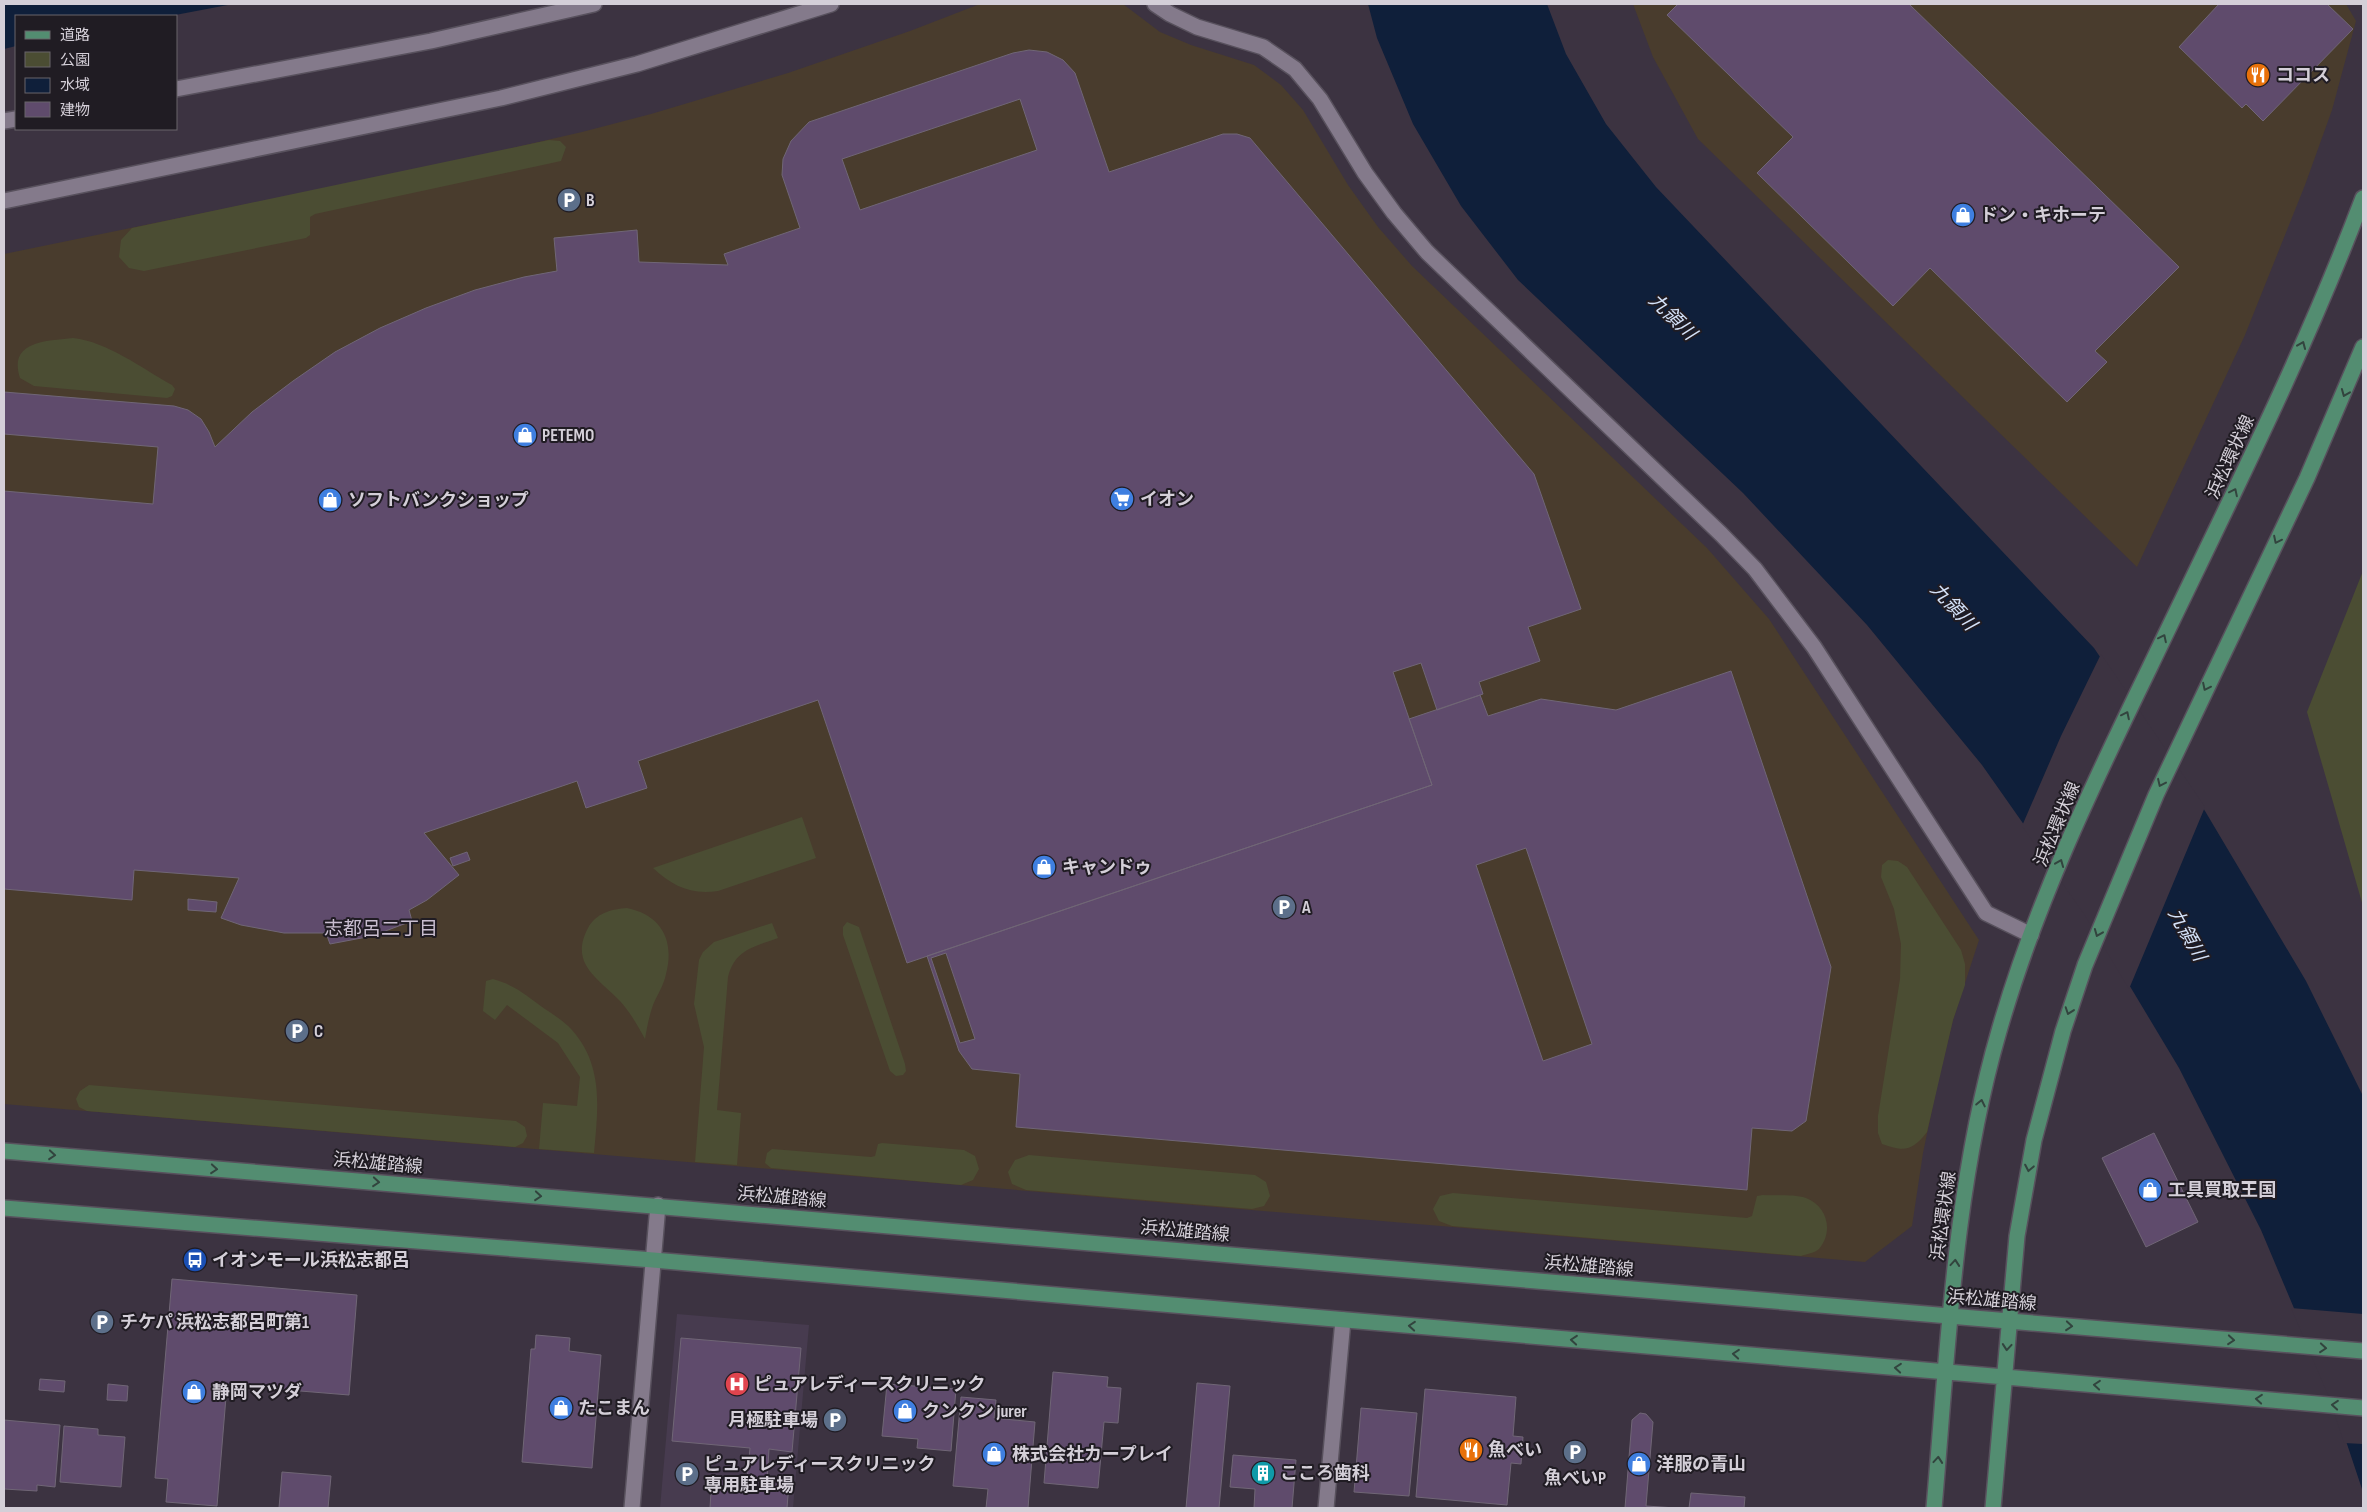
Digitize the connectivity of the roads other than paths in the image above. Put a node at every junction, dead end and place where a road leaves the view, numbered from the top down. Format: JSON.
{"nodes":[{"id":1,"x":594,"y":4,"type":"edge"},
{"id":2,"x":831,"y":4,"type":"edge"},
{"id":3,"x":1155,"y":4,"type":"edge"},
{"id":4,"x":178,"y":89,"type":"edge"},
{"id":5,"x":2363,"y":198,"type":"edge"},
{"id":6,"x":4,"y":201,"type":"edge"},
{"id":7,"x":2363,"y":348,"type":"edge"},
{"id":8,"x":2032,"y":935,"type":"junction"},
{"id":9,"x":4,"y":1151,"type":"edge"},
{"id":10,"x":658,"y":1205,"type":"junction"},
{"id":11,"x":4,"y":1208,"type":"edge"},
{"id":12,"x":654,"y":1260,"type":"junction"},
{"id":13,"x":1951,"y":1316,"type":"junction"},
{"id":14,"x":1342,"y":1320,"type":"junction"},
{"id":15,"x":2010,"y":1321,"type":"junction"},
{"id":16,"x":2363,"y":1351,"type":"edge"},
{"id":17,"x":1946,"y":1372,"type":"junction"},
{"id":18,"x":2005,"y":1377,"type":"junction"},
{"id":19,"x":2363,"y":1408,"type":"edge"},
{"id":20,"x":632,"y":1508,"type":"edge"},
{"id":21,"x":1326,"y":1508,"type":"edge"},
{"id":22,"x":1934,"y":1508,"type":"edge"},
{"id":23,"x":1993,"y":1508,"type":"edge"}],
"edges":[{"from":1,"to":4,"type":"street"},
{"from":2,"to":6,"type":"street"},
{"from":3,"to":8,"type":"street"},
{"from":8,"to":5,"type":"main road","name":"浜松環状線","one_way":true},
{"from":7,"to":15,"type":"main road","one_way":true},
{"from":13,"to":8,"type":"main road","name":"浜松環状線","one_way":true},
{"from":9,"to":10,"type":"main road","name":"浜松雄踏線","one_way":true},
{"from":10,"to":12,"type":"street"},
{"from":10,"to":13,"type":"main road","name":"浜松雄踏線"},
{"from":11,"to":12,"type":"main road"},
{"from":12,"to":14,"type":"main road"},
{"from":12,"to":20,"type":"street"},
{"from":13,"to":15,"type":"main road","name":"浜松雄踏線"},
{"from":13,"to":17,"type":"main road","name":"浜松環状線"},
{"from":17,"to":14,"type":"main road","one_way":true},
{"from":14,"to":21,"type":"street"},
{"from":15,"to":16,"type":"main road","name":"浜松雄踏線","one_way":true},
{"from":15,"to":18,"type":"main road","one_way":true},
{"from":17,"to":18,"type":"main road"},
{"from":22,"to":17,"type":"main road","name":"浜松環状線","one_way":true},
{"from":19,"to":18,"type":"main road","one_way":true},
{"from":18,"to":23,"type":"main road"}]}
